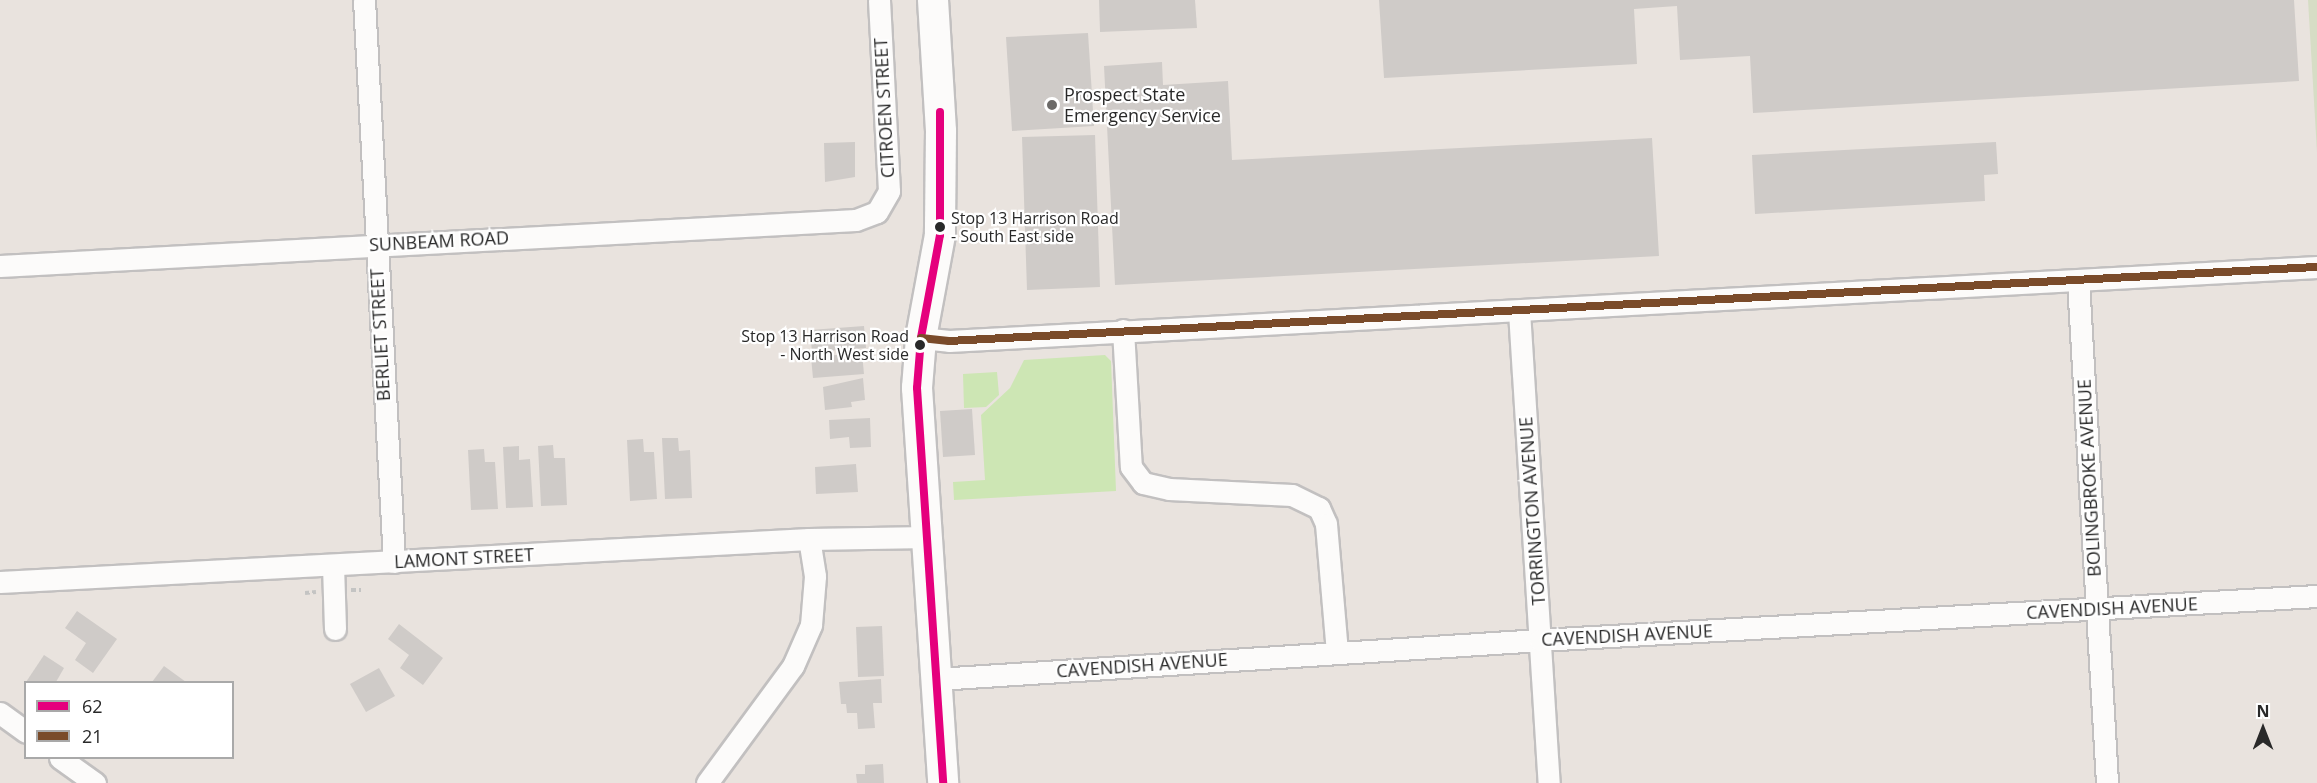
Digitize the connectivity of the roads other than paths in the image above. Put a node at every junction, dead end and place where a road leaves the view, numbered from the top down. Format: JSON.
{"nodes":[{"id":1,"x":364,"y":0,"type":"edge"},
{"id":2,"x":879,"y":0,"type":"edge"},
{"id":3,"x":933,"y":0,"type":"edge"},
{"id":4,"x":877,"y":212,"type":"joint"},
{"id":5,"x":375,"y":244,"type":"junction"},
{"id":6,"x":0,"y":266,"type":"edge"},
{"id":7,"x":2317,"y":267,"type":"edge"},
{"id":8,"x":2078,"y":281,"type":"junction"},
{"id":9,"x":1519,"y":310,"type":"junction"},
{"id":10,"x":1123,"y":330,"type":"junction"},
{"id":11,"x":921,"y":338,"type":"junction"},
{"id":12,"x":928,"y":537,"type":"junction"},
{"id":13,"x":809,"y":539,"type":"junction"},
{"id":14,"x":394,"y":562,"type":"junction"},
{"id":15,"x":333,"y":565,"type":"junction"},
{"id":16,"x":0,"y":582,"type":"edge"},
{"id":17,"x":2317,"y":596,"type":"edge"},
{"id":18,"x":2096,"y":609,"type":"junction"},
{"id":19,"x":335,"y":629,"type":"dead end"},
{"id":20,"x":1540,"y":640,"type":"junction"},
{"id":21,"x":1337,"y":652,"type":"junction"},
{"id":22,"x":937,"y":679,"type":"junction"},
{"id":23,"x":0,"y":713,"type":"edge"},
{"id":24,"x":24,"y":731,"type":"edge"},
{"id":25,"x":61,"y":759,"type":"edge"},
{"id":26,"x":95,"y":783,"type":"edge"},
{"id":27,"x":707,"y":783,"type":"edge"},
{"id":28,"x":943,"y":783,"type":"edge"},
{"id":29,"x":1549,"y":783,"type":"edge"},
{"id":30,"x":2107,"y":783,"type":"edge"}],
"edges":[{"from":1,"to":5,"type":"street","name":"BERLIET STREET"},
{"from":2,"to":4,"type":"street","name":"CITROEN STREET"},
{"from":3,"to":11,"type":"street"},
{"from":4,"to":5,"type":"street","name":"SUNBEAM ROAD"},
{"from":5,"to":6,"type":"street","name":"SUNBEAM ROAD"},
{"from":5,"to":14,"type":"street","name":"BERLIET STREET"},
{"from":7,"to":8,"type":"street"},
{"from":8,"to":9,"type":"street"},
{"from":8,"to":18,"type":"street","name":"BOLINGBROKE AVENUE"},
{"from":9,"to":10,"type":"street"},
{"from":9,"to":20,"type":"street","name":"TORRINGTON AVENUE"},
{"from":10,"to":11,"type":"street"},
{"from":10,"to":21,"type":"street"},
{"from":11,"to":12,"type":"street"},
{"from":12,"to":13,"type":"street","name":"LAMONT STREET"},
{"from":12,"to":22,"type":"street"},
{"from":13,"to":14,"type":"street","name":"LAMONT STREET"},
{"from":13,"to":27,"type":"street"},
{"from":14,"to":15,"type":"street","name":"LAMONT STREET"},
{"from":15,"to":16,"type":"street","name":"LAMONT STREET"},
{"from":15,"to":19,"type":"street"},
{"from":17,"to":18,"type":"street","name":"CAVENDISH AVENUE"},
{"from":18,"to":20,"type":"street","name":"CAVENDISH AVENUE"},
{"from":18,"to":30,"type":"street","name":"BOLINGBROKE AVENUE"},
{"from":20,"to":21,"type":"street","name":"CAVENDISH AVENUE"},
{"from":20,"to":29,"type":"street","name":"TORRINGTON AVENUE"},
{"from":21,"to":22,"type":"street","name":"CAVENDISH AVENUE"},
{"from":22,"to":28,"type":"street"},
{"from":23,"to":24,"type":"street"},
{"from":25,"to":26,"type":"street"}]}
